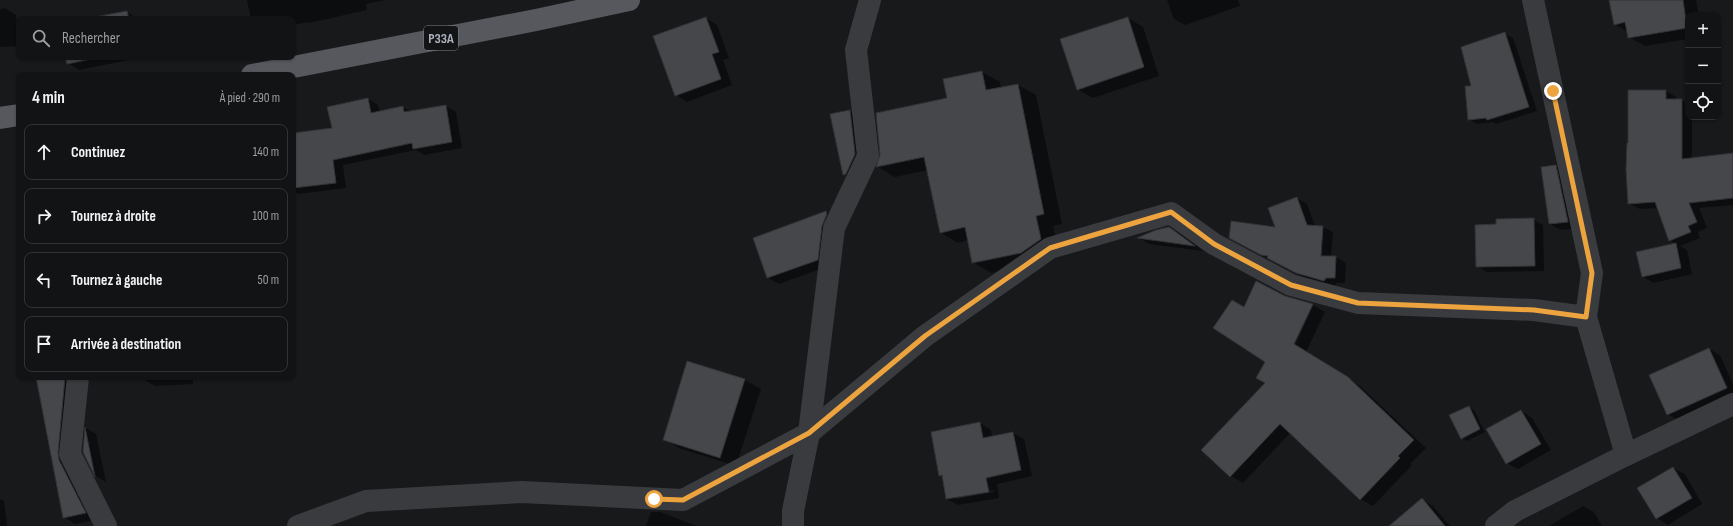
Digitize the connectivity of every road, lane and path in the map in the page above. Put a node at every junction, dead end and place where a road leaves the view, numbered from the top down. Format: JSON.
{"nodes":[{"id":1,"x":629,"y":0,"type":"edge"},
{"id":2,"x":870,"y":0,"type":"edge"},
{"id":3,"x":1533,"y":0,"type":"edge"},
{"id":4,"x":267,"y":72,"type":"edge"},
{"id":5,"x":16,"y":115,"type":"edge"},
{"id":6,"x":0,"y":118,"type":"edge"},
{"id":7,"x":1586,"y":317,"type":"junction"},
{"id":8,"x":78,"y":380,"type":"edge"},
{"id":9,"x":1733,"y":404,"type":"edge"},
{"id":10,"x":809,"y":433,"type":"junction"},
{"id":11,"x":1626,"y":455,"type":"junction"},
{"id":12,"x":106,"y":526,"type":"edge"},
{"id":13,"x":298,"y":526,"type":"edge"},
{"id":14,"x":793,"y":526,"type":"edge"},
{"id":15,"x":1496,"y":526,"type":"edge"}],
"edges":[{"from":1,"to":4,"type":"main road","number":"P33A"},
{"from":2,"to":10,"type":"street"},
{"from":3,"to":7,"type":"street"},
{"from":5,"to":6,"type":"main road"},
{"from":7,"to":10,"type":"street"},
{"from":7,"to":11,"type":"street"},
{"from":8,"to":12,"type":"street"},
{"from":9,"to":11,"type":"street"},
{"from":10,"to":13,"type":"street"},
{"from":10,"to":14,"type":"street"},
{"from":11,"to":15,"type":"street"}]}
